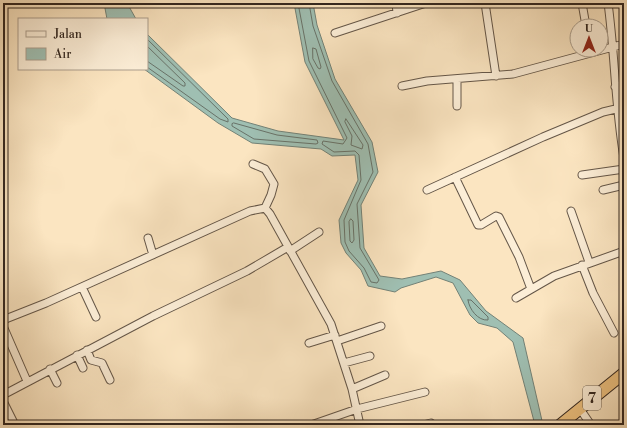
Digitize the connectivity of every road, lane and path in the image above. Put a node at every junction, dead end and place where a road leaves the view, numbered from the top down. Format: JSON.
{"nodes":[{"id":1,"x":396,"y":3,"type":"edge"},
{"id":2,"x":426,"y":3,"type":"edge"},
{"id":3,"x":485,"y":3,"type":"edge"},
{"id":4,"x":582,"y":3,"type":"edge"},
{"id":5,"x":608,"y":3,"type":"edge"},
{"id":6,"x":397,"y":13,"type":"junction"},
{"id":7,"x":585,"y":18,"type":"edge"},
{"id":8,"x":335,"y":34,"type":"dead end"},
{"id":9,"x":624,"y":44,"type":"edge"},
{"id":10,"x":614,"y":48,"type":"junction"},
{"id":11,"x":609,"y":49,"type":"edge"},
{"id":12,"x":570,"y":58,"type":"edge"},
{"id":13,"x":496,"y":76,"type":"junction"},
{"id":14,"x":457,"y":79,"type":"junction"},
{"id":15,"x":624,"y":84,"type":"edge"},
{"id":16,"x":402,"y":86,"type":"dead end"},
{"id":17,"x":615,"y":86,"type":"junction"},
{"id":18,"x":457,"y":106,"type":"dead end"},
{"id":19,"x":624,"y":107,"type":"edge"},
{"id":20,"x":616,"y":108,"type":"junction"},
{"id":21,"x":622,"y":138,"type":"edge"},
{"id":22,"x":624,"y":158,"type":"edge"},
{"id":23,"x":253,"y":164,"type":"dead end"},
{"id":24,"x":624,"y":169,"type":"edge"},
{"id":25,"x":582,"y":176,"type":"dead end"},
{"id":26,"x":455,"y":177,"type":"junction"},
{"id":27,"x":624,"y":185,"type":"edge"},
{"id":28,"x":427,"y":190,"type":"dead end"},
{"id":29,"x":602,"y":190,"type":"dead end"},
{"id":30,"x":265,"y":208,"type":"junction"},
{"id":31,"x":571,"y":211,"type":"dead end"},
{"id":32,"x":319,"y":232,"type":"dead end"},
{"id":33,"x":148,"y":238,"type":"dead end"},
{"id":34,"x":290,"y":249,"type":"junction"},
{"id":35,"x":624,"y":251,"type":"edge"},
{"id":36,"x":154,"y":255,"type":"junction"},
{"id":37,"x":589,"y":262,"type":"junction"},
{"id":38,"x":582,"y":265,"type":"junction"},
{"id":39,"x":82,"y":287,"type":"junction"},
{"id":40,"x":531,"y":289,"type":"junction"},
{"id":41,"x":516,"y":298,"type":"dead end"},
{"id":42,"x":96,"y":317,"type":"dead end"},
{"id":43,"x":3,"y":320,"type":"edge"},
{"id":44,"x":3,"y":326,"type":"edge"},
{"id":45,"x":381,"y":326,"type":"dead end"},
{"id":46,"x":614,"y":333,"type":"dead end"},
{"id":47,"x":336,"y":338,"type":"junction"},
{"id":48,"x":309,"y":343,"type":"dead end"},
{"id":49,"x":87,"y":350,"type":"junction"},
{"id":50,"x":77,"y":355,"type":"junction"},
{"id":51,"x":370,"y":356,"type":"dead end"},
{"id":52,"x":344,"y":363,"type":"junction"},
{"id":53,"x":83,"y":368,"type":"dead end"},
{"id":54,"x":50,"y":369,"type":"junction"},
{"id":55,"x":624,"y":373,"type":"edge"},
{"id":56,"x":385,"y":376,"type":"dead end"},
{"id":57,"x":110,"y":380,"type":"dead end"},
{"id":58,"x":27,"y":382,"type":"junction"},
{"id":59,"x":57,"y":383,"type":"dead end"},
{"id":60,"x":352,"y":389,"type":"junction"},
{"id":61,"x":425,"y":392,"type":"dead end"},
{"id":62,"x":3,"y":395,"type":"edge"},
{"id":63,"x":3,"y":400,"type":"edge"},
{"id":64,"x":357,"y":409,"type":"junction"},
{"id":65,"x":580,"y":409,"type":"junction"},
{"id":66,"x":15,"y":425,"type":"edge"},
{"id":67,"x":311,"y":425,"type":"edge"},
{"id":68,"x":360,"y":425,"type":"edge"},
{"id":69,"x":423,"y":425,"type":"edge"},
{"id":70,"x":432,"y":425,"type":"edge"},
{"id":71,"x":560,"y":425,"type":"edge"},
{"id":72,"x":591,"y":425,"type":"edge"}],
"edges":[{"from":1,"to":6,"type":"street"},
{"from":2,"to":6,"type":"street"},
{"from":3,"to":13,"type":"street"},
{"from":4,"to":7,"type":"street"},
{"from":5,"to":10,"type":"street"},
{"from":6,"to":8,"type":"street"},
{"from":9,"to":10,"type":"street"},
{"from":10,"to":11,"type":"street"},
{"from":10,"to":17,"type":"street"},
{"from":12,"to":13,"type":"street"},
{"from":13,"to":14,"type":"street"},
{"from":14,"to":16,"type":"street"},
{"from":14,"to":18,"type":"street"},
{"from":15,"to":17,"type":"street"},
{"from":17,"to":20,"type":"street"},
{"from":19,"to":20,"type":"street"},
{"from":20,"to":21,"type":"street"},
{"from":20,"to":26,"type":"street"},
{"from":21,"to":22,"type":"street"},
{"from":23,"to":30,"type":"street"},
{"from":24,"to":25,"type":"street"},
{"from":26,"to":28,"type":"street"},
{"from":26,"to":40,"type":"street"},
{"from":27,"to":29,"type":"street"},
{"from":30,"to":34,"type":"street"},
{"from":30,"to":36,"type":"street"},
{"from":31,"to":37,"type":"street"},
{"from":32,"to":34,"type":"street"},
{"from":33,"to":36,"type":"street"},
{"from":34,"to":47,"type":"street"},
{"from":34,"to":49,"type":"street"},
{"from":35,"to":37,"type":"street"},
{"from":36,"to":39,"type":"street"},
{"from":37,"to":38,"type":"street"},
{"from":38,"to":40,"type":"street"},
{"from":38,"to":46,"type":"street"},
{"from":39,"to":42,"type":"street"},
{"from":39,"to":43,"type":"street"},
{"from":40,"to":41,"type":"street"},
{"from":44,"to":58,"type":"street"},
{"from":45,"to":47,"type":"street"},
{"from":47,"to":48,"type":"street"},
{"from":47,"to":52,"type":"street"},
{"from":49,"to":50,"type":"street"},
{"from":49,"to":57,"type":"street"},
{"from":50,"to":53,"type":"street"},
{"from":50,"to":54,"type":"street"},
{"from":51,"to":52,"type":"street"},
{"from":52,"to":60,"type":"street"},
{"from":54,"to":58,"type":"street"},
{"from":54,"to":59,"type":"street"},
{"from":55,"to":65,"type":"highway","number":"7"},
{"from":56,"to":60,"type":"street"},
{"from":58,"to":62,"type":"street"},
{"from":60,"to":64,"type":"street"},
{"from":61,"to":64,"type":"street"},
{"from":63,"to":66,"type":"street"},
{"from":64,"to":67,"type":"street"},
{"from":64,"to":68,"type":"street"},
{"from":65,"to":71,"type":"highway","number":"7"},
{"from":65,"to":72,"type":"street"},
{"from":69,"to":70,"type":"street"}]}
